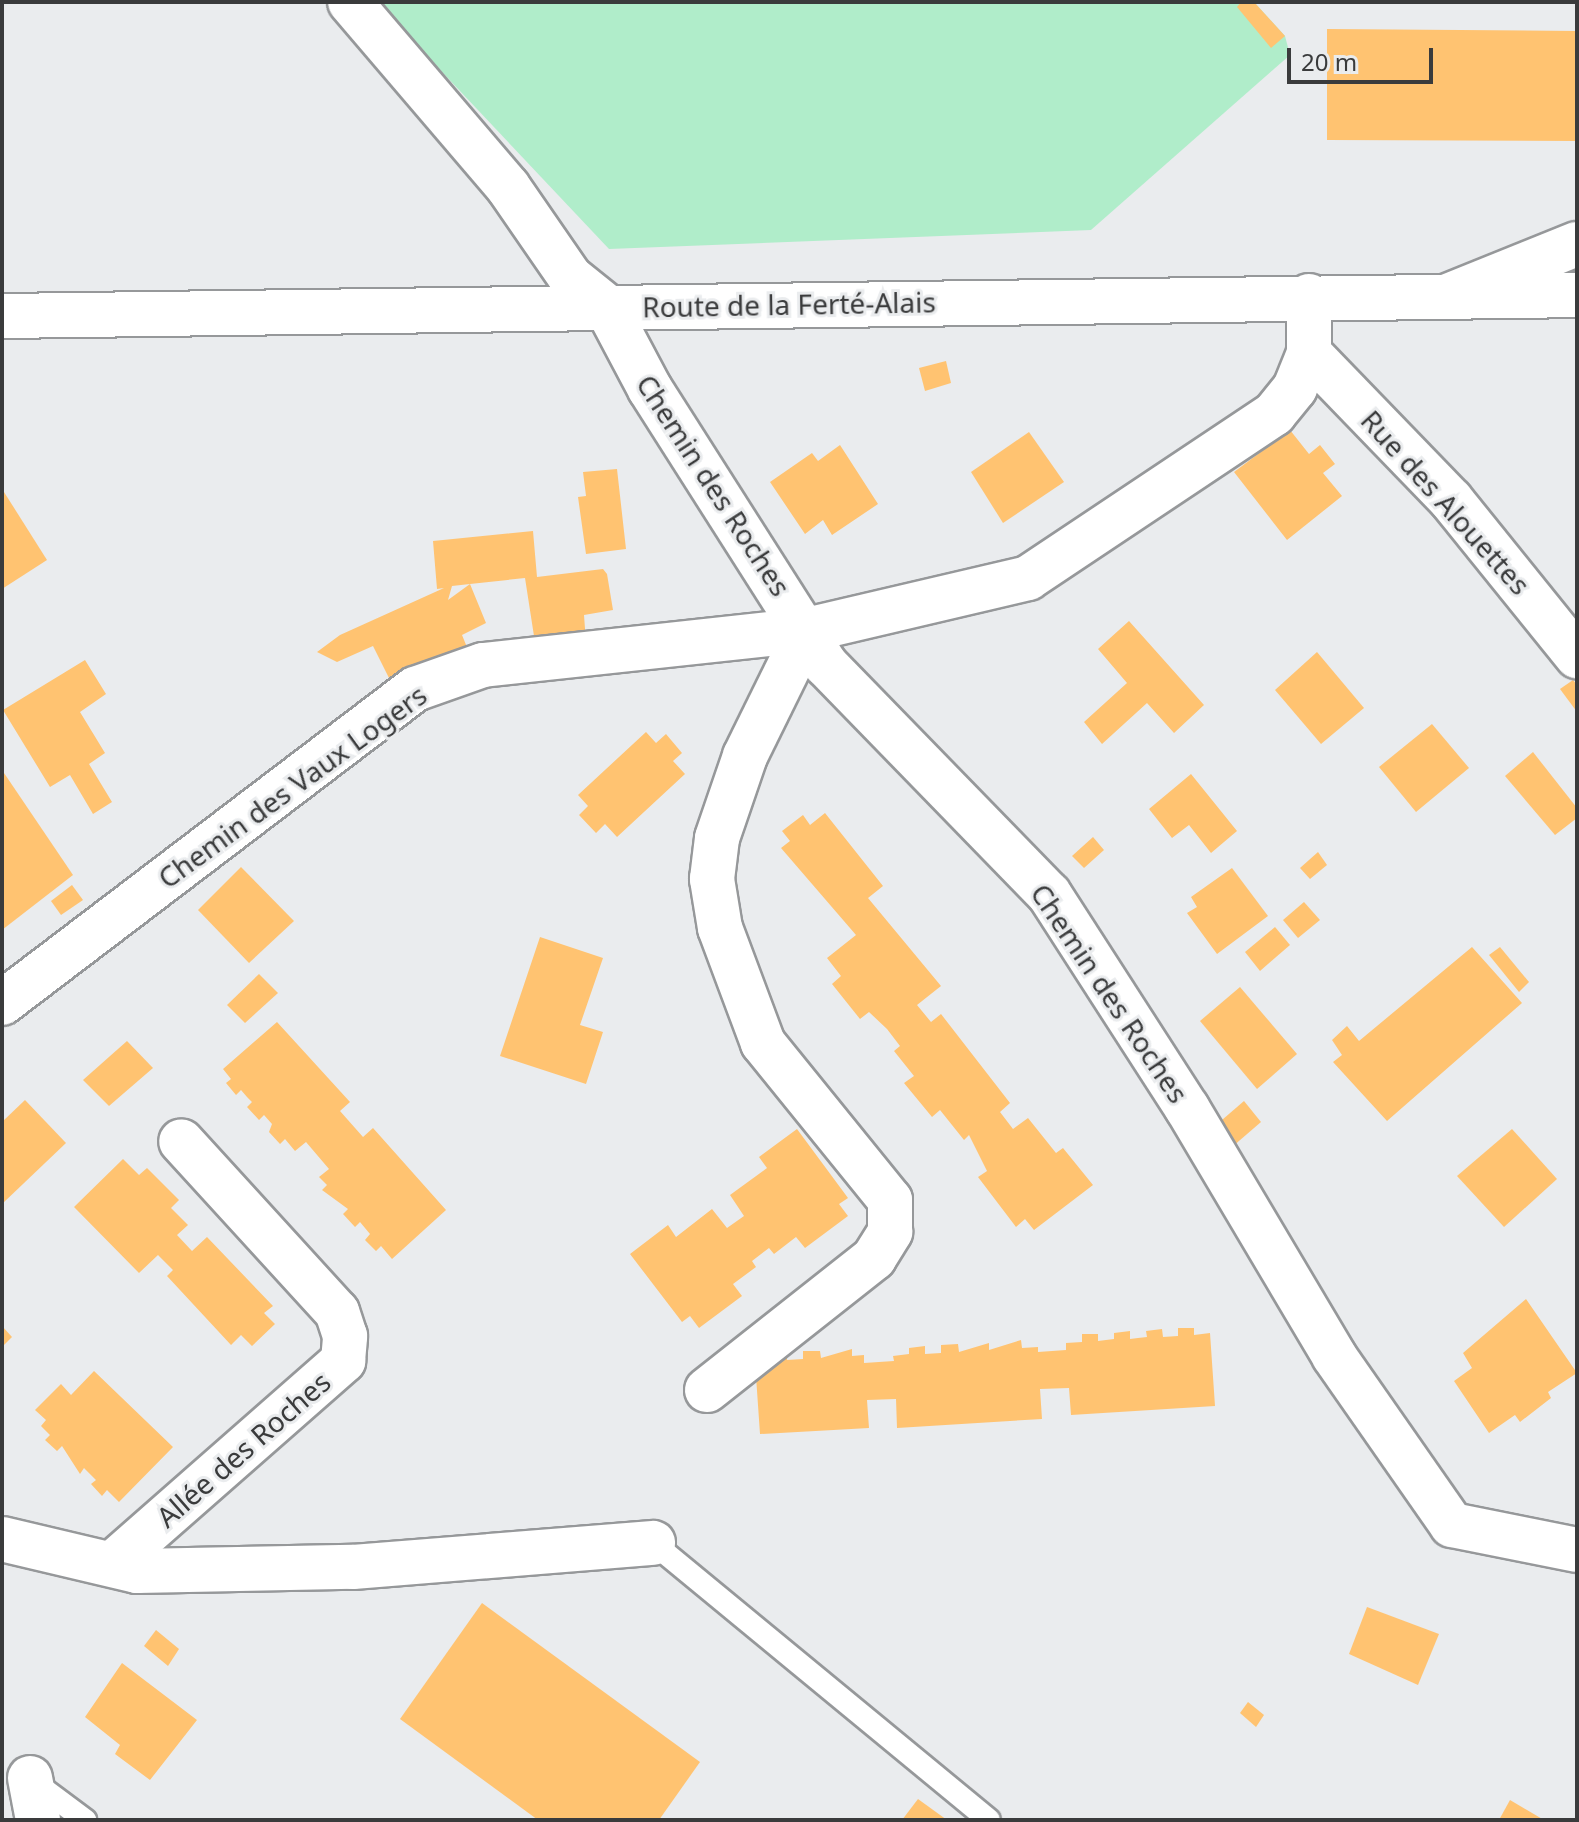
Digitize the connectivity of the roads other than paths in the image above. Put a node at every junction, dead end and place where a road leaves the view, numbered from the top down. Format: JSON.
{"nodes":[{"id":1,"x":350,"y":2,"type":"edge"},
{"id":2,"x":1577,"y":244,"type":"edge"},
{"id":3,"x":1577,"y":295,"type":"edge"},
{"id":4,"x":1309,"y":296,"type":"junction"},
{"id":5,"x":1448,"y":296,"type":"junction"},
{"id":6,"x":606,"y":306,"type":"junction"},
{"id":7,"x":2,"y":316,"type":"edge"},
{"id":8,"x":1309,"y":353,"type":"junction"},
{"id":9,"x":807,"y":630,"type":"junction"},
{"id":10,"x":1577,"y":656,"type":"edge"},
{"id":11,"x":2,"y":1003,"type":"edge"},
{"id":12,"x":181,"y":1141,"type":"dead end"},
{"id":13,"x":707,"y":1390,"type":"dead end"},
{"id":14,"x":2,"y":1539,"type":"edge"},
{"id":15,"x":653,"y":1543,"type":"joint"},
{"id":16,"x":1577,"y":1550,"type":"edge"},
{"id":17,"x":112,"y":1564,"type":"junction"},
{"id":18,"x":34,"y":1799,"type":"edge"},
{"id":19,"x":85,"y":1820,"type":"edge"},
{"id":20,"x":989,"y":1820,"type":"edge"}],
"edges":[{"from":1,"to":6,"type":"street"},
{"from":2,"to":5,"type":"street"},
{"from":3,"to":5,"type":"street","name":"Route de la Ferté-Alais"},
{"from":4,"to":5,"type":"street","name":"Route de la Ferté-Alais"},
{"from":4,"to":6,"type":"street","name":"Route de la Ferté-Alais"},
{"from":4,"to":8,"type":"street"},
{"from":6,"to":7,"type":"street","name":"Route de la Ferté-Alais"},
{"from":6,"to":9,"type":"street","name":"Chemin des Roches"},
{"from":8,"to":9,"type":"street","name":"Chemin des Vaux Logers"},
{"from":8,"to":10,"type":"street","name":"Rue des Alouettes"},
{"from":9,"to":11,"type":"street","name":"Chemin des Vaux Logers"},
{"from":9,"to":13,"type":"street"},
{"from":9,"to":16,"type":"street","name":"Chemin des Roches"},
{"from":12,"to":17,"type":"street","name":"Allée des Roches"},
{"from":14,"to":17,"type":"street"},
{"from":15,"to":17,"type":"street"},
{"from":15,"to":20,"type":"lane"},
{"from":18,"to":19,"type":"lane"}]}
